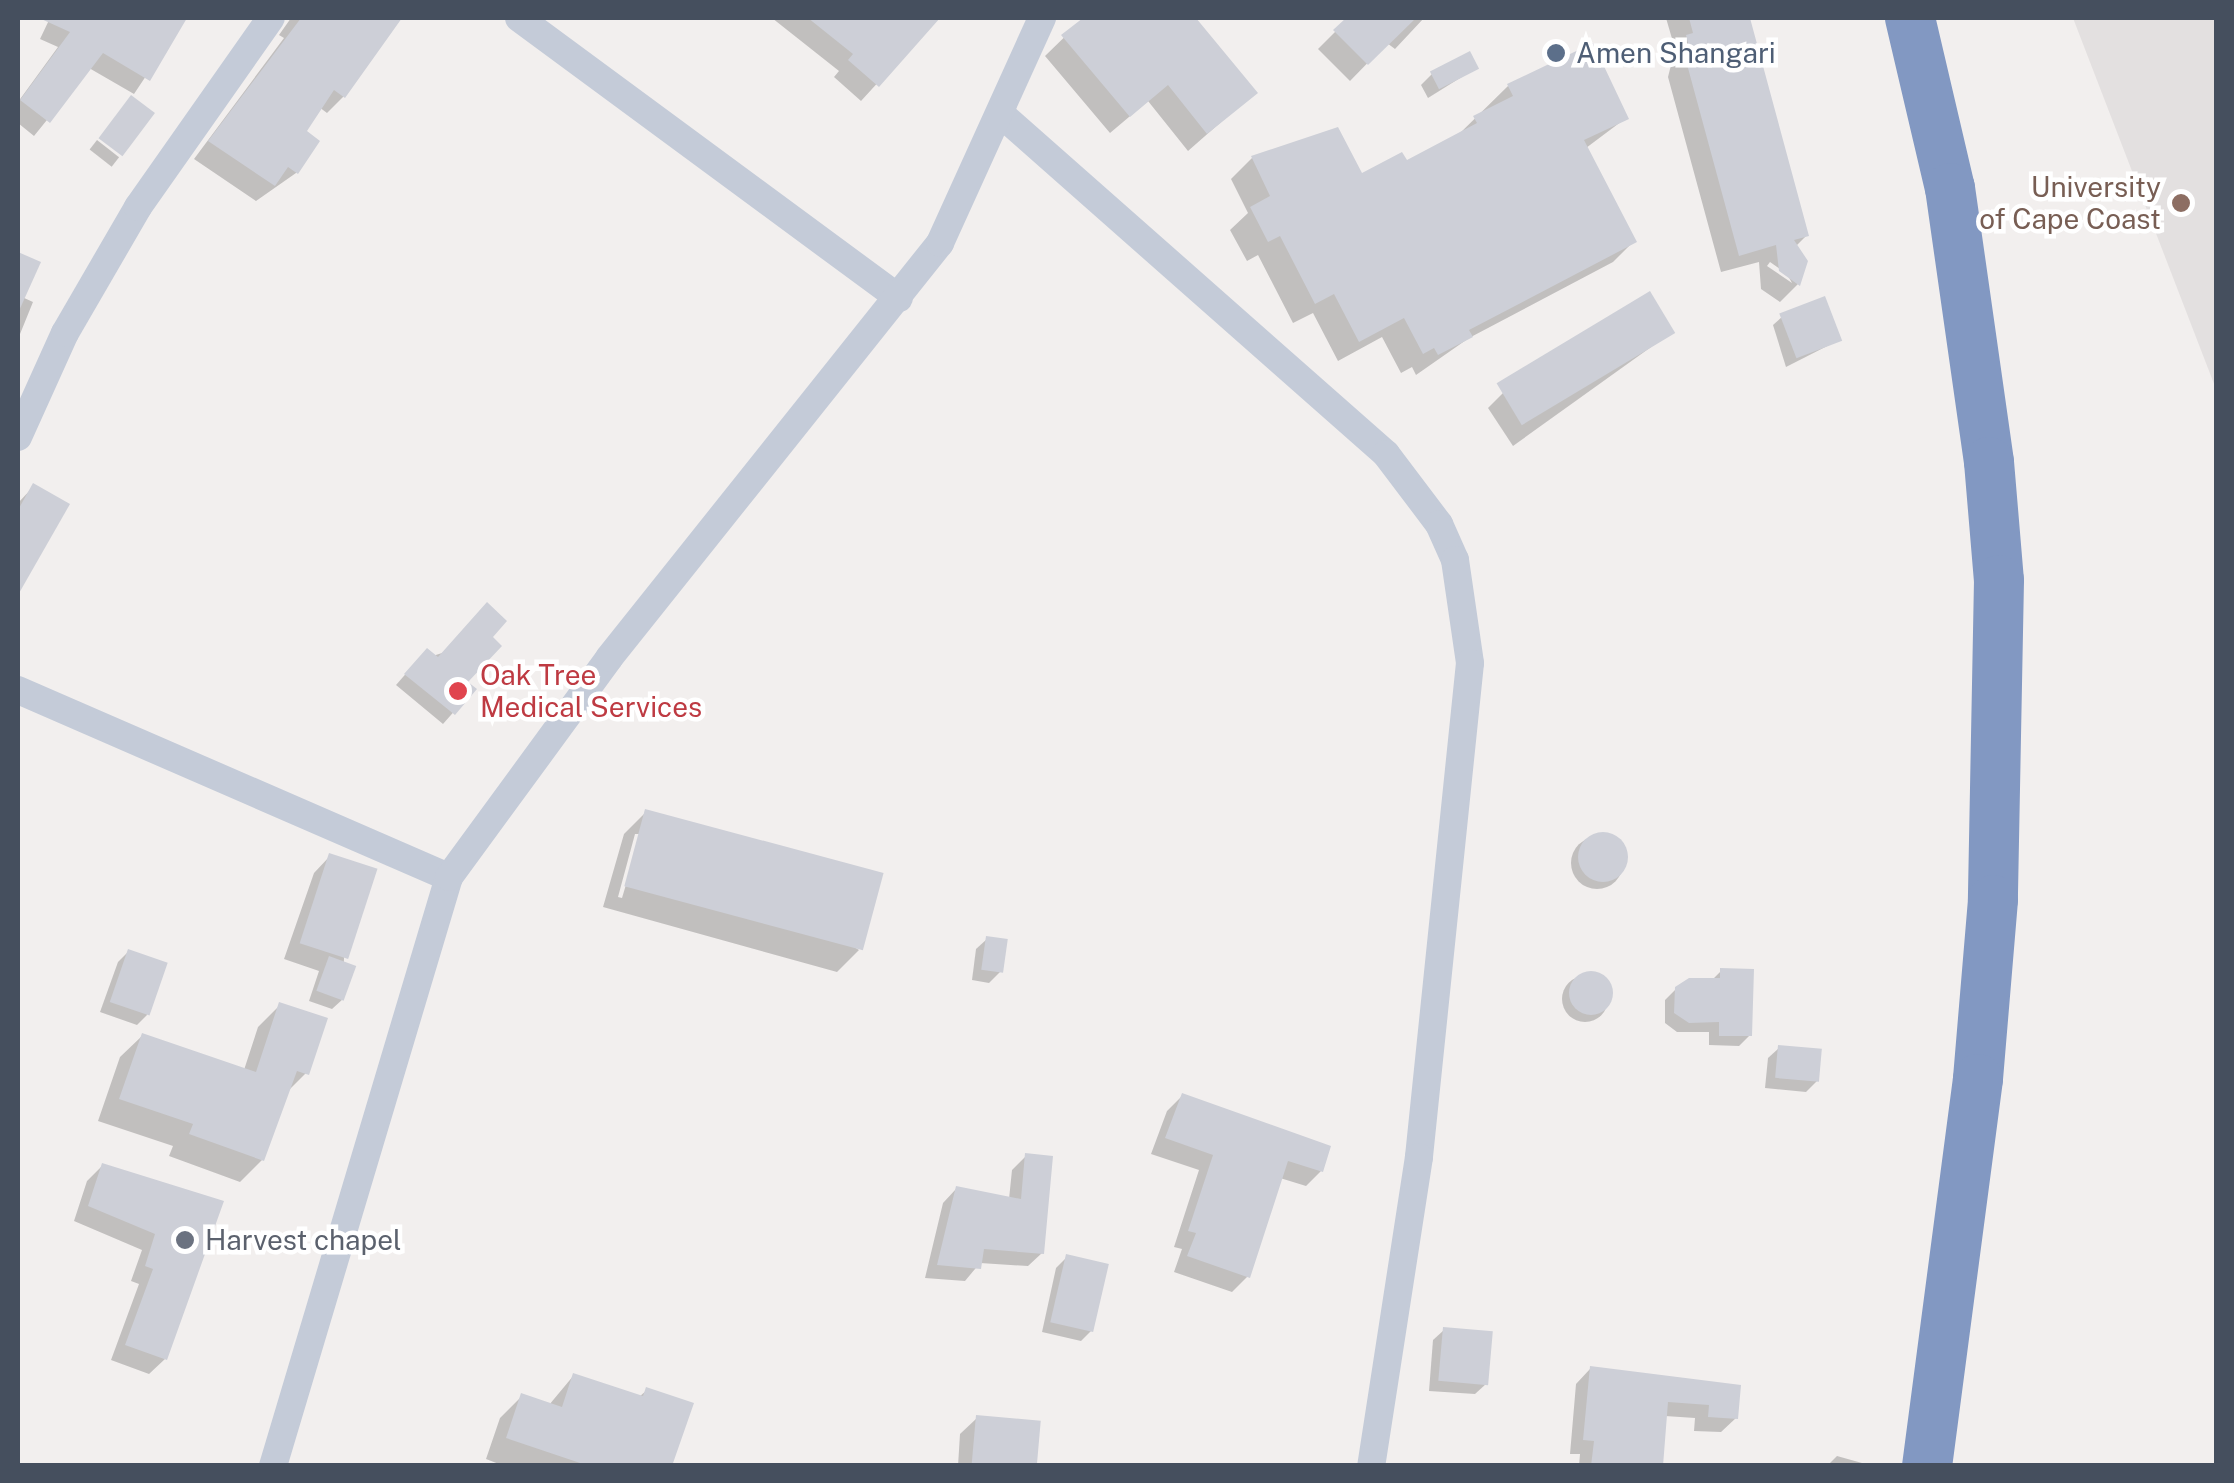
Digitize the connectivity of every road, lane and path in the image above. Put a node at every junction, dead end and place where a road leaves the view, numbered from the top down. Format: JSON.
{"nodes":[{"id":1,"x":271,"y":18,"type":"edge"},
{"id":2,"x":519,"y":18,"type":"edge"},
{"id":3,"x":1042,"y":18,"type":"edge"},
{"id":4,"x":1910,"y":18,"type":"edge"},
{"id":5,"x":1002,"y":115,"type":"junction"},
{"id":6,"x":898,"y":298,"type":"junction"},
{"id":7,"x":18,"y":437,"type":"edge"},
{"id":8,"x":18,"y":690,"type":"edge"},
{"id":9,"x":449,"y":877,"type":"junction"},
{"id":10,"x":272,"y":1466,"type":"edge"},
{"id":11,"x":1371,"y":1466,"type":"edge"},
{"id":12,"x":1927,"y":1466,"type":"edge"}],
"edges":[{"from":1,"to":7,"type":"street"},
{"from":2,"to":6,"type":"street"},
{"from":3,"to":5,"type":"street"},
{"from":4,"to":12,"type":"highway"},
{"from":5,"to":6,"type":"street"},
{"from":5,"to":11,"type":"street"},
{"from":6,"to":9,"type":"street"},
{"from":8,"to":9,"type":"street"},
{"from":9,"to":10,"type":"street"}]}
